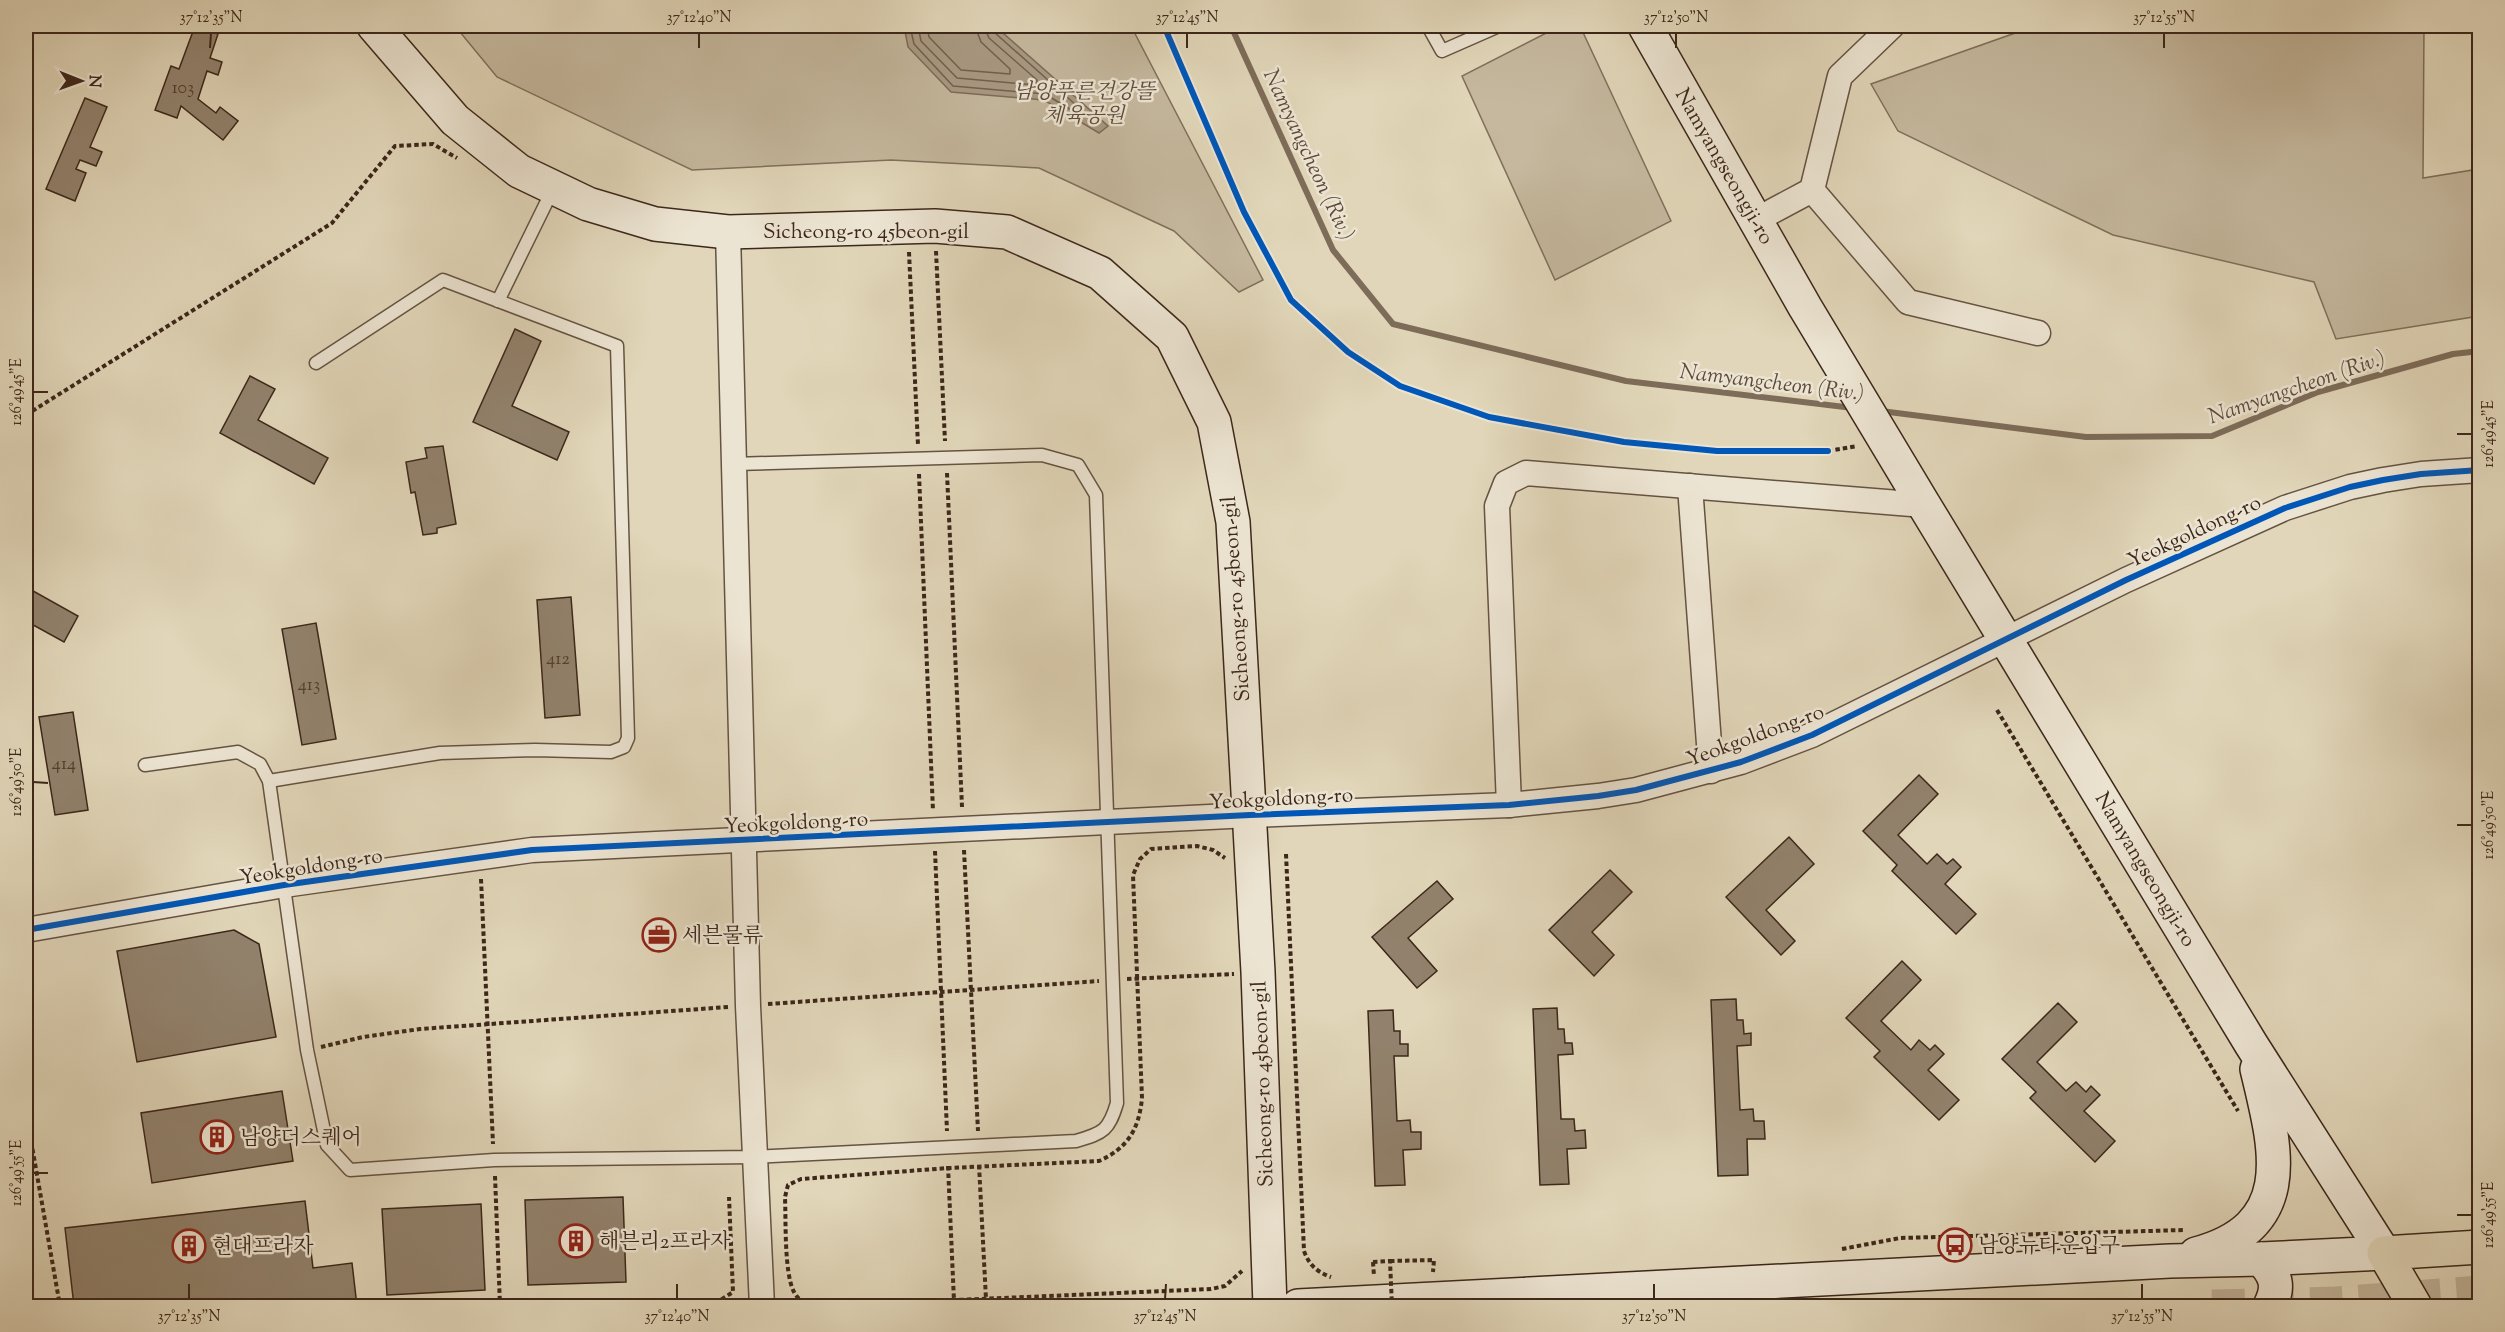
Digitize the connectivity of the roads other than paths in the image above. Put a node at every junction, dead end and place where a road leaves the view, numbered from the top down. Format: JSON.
{"nodes":[{"id":1,"x":374,"y":26,"type":"edge"},
{"id":2,"x":1428,"y":26,"type":"edge"},
{"id":3,"x":1499,"y":26,"type":"edge"},
{"id":4,"x":1645,"y":26,"type":"edge"},
{"id":5,"x":1892,"y":26,"type":"edge"},
{"id":6,"x":554,"y":187,"type":"junction"},
{"id":7,"x":1812,"y":190,"type":"junction"},
{"id":8,"x":1756,"y":220,"type":"junction"},
{"id":9,"x":728,"y":232,"type":"junction"},
{"id":10,"x":498,"y":301,"type":"junction"},
{"id":11,"x":2038,"y":333,"type":"dead end"},
{"id":12,"x":316,"y":363,"type":"dead end"},
{"id":13,"x":734,"y":464,"type":"junction"},
{"id":14,"x":2480,"y":470,"type":"edge"},
{"id":15,"x":1690,"y":486,"type":"junction"},
{"id":16,"x":1924,"y":506,"type":"junction"},
{"id":17,"x":2006,"y":638,"type":"junction"},
{"id":18,"x":145,"y":765,"type":"dead end"},
{"id":19,"x":1711,"y":771,"type":"junction"},
{"id":20,"x":268,"y":782,"type":"junction"},
{"id":21,"x":1509,"y":805,"type":"junction"},
{"id":22,"x":1250,"y":815,"type":"junction"},
{"id":23,"x":1107,"y":824,"type":"junction"},
{"id":24,"x":744,"y":841,"type":"junction"},
{"id":25,"x":284,"y":885,"type":"junction"},
{"id":26,"x":26,"y":930,"type":"edge"},
{"id":27,"x":2251,"y":1044,"type":"junction"},
{"id":28,"x":754,"y":1157,"type":"junction"},
{"id":29,"x":2480,"y":1247,"type":"edge"},
{"id":30,"x":2385,"y":1253,"type":"junction"},
{"id":31,"x":2261,"y":1259,"type":"junction"},
{"id":32,"x":2169,"y":1261,"type":"junction"},
{"id":33,"x":762,"y":1306,"type":"edge"},
{"id":34,"x":1270,"y":1306,"type":"edge"},
{"id":35,"x":1298,"y":1306,"type":"edge"},
{"id":36,"x":2270,"y":1306,"type":"edge"},
{"id":37,"x":2415,"y":1306,"type":"edge"}],
"edges":[{"from":1,"to":6,"type":"main road","name":"Sicheong-ro 45beon-gil"},
{"from":2,"to":3,"type":"lane"},
{"from":4,"to":8,"type":"main road","name":"Namyangseongji-ro"},
{"from":5,"to":7,"type":"street"},
{"from":6,"to":9,"type":"main road","name":"Sicheong-ro 45beon-gil"},
{"from":6,"to":10,"type":"lane"},
{"from":7,"to":8,"type":"street"},
{"from":7,"to":11,"type":"street"},
{"from":8,"to":16,"type":"main road","name":"Namyangseongji-ro"},
{"from":9,"to":13,"type":"street"},
{"from":9,"to":22,"type":"main road","name":"Sicheong-ro 45beon-gil"},
{"from":10,"to":12,"type":"lane"},
{"from":10,"to":20,"type":"lane"},
{"from":13,"to":23,"type":"lane"},
{"from":13,"to":24,"type":"street"},
{"from":14,"to":17,"type":"street","name":"Yeokgoldong-ro"},
{"from":15,"to":16,"type":"street"},
{"from":15,"to":19,"type":"street"},
{"from":15,"to":21,"type":"street"},
{"from":16,"to":17,"type":"main road","name":"Namyangseongji-ro"},
{"from":17,"to":19,"type":"street","name":"Yeokgoldong-ro"},
{"from":17,"to":27,"type":"main road","name":"Namyangseongji-ro"},
{"from":18,"to":20,"type":"lane"},
{"from":19,"to":21,"type":"street","name":"Yeokgoldong-ro"},
{"from":20,"to":25,"type":"lane"},
{"from":21,"to":22,"type":"street","name":"Yeokgoldong-ro"},
{"from":22,"to":23,"type":"street","name":"Yeokgoldong-ro"},
{"from":22,"to":34,"type":"main road","name":"Sicheong-ro 45beon-gil"},
{"from":23,"to":24,"type":"street","name":"Yeokgoldong-ro"},
{"from":23,"to":28,"type":"lane"},
{"from":24,"to":25,"type":"street","name":"Yeokgoldong-ro"},
{"from":24,"to":28,"type":"street"},
{"from":25,"to":26,"type":"street","name":"Yeokgoldong-ro"},
{"from":25,"to":28,"type":"lane"},
{"from":27,"to":30,"type":"main road","name":"Namyangseongji-ro"},
{"from":27,"to":32,"type":"main road"},
{"from":28,"to":33,"type":"street"},
{"from":29,"to":30,"type":"main road"},
{"from":30,"to":31,"type":"main road"},
{"from":30,"to":37,"type":"main road","name":"Namyangseongji-ro"},
{"from":31,"to":32,"type":"main road"},
{"from":31,"to":36,"type":"main road"},
{"from":32,"to":35,"type":"main road"}]}
